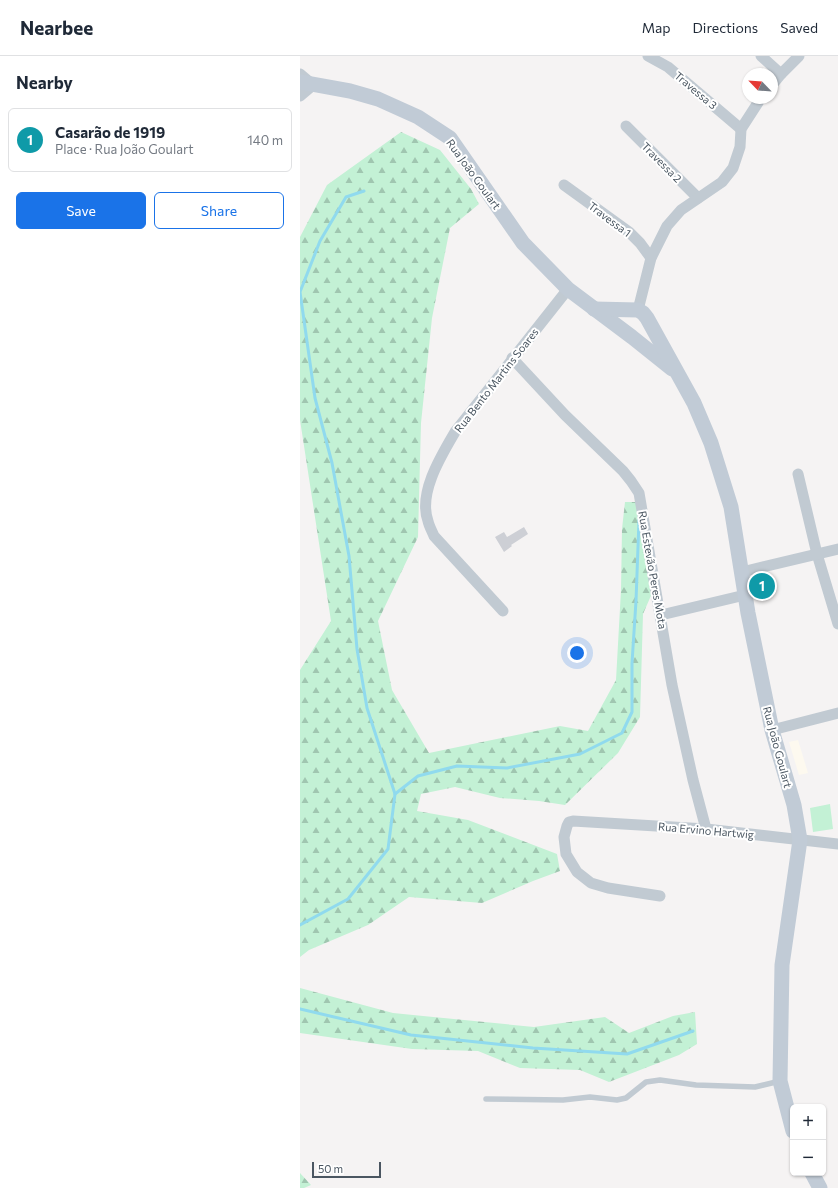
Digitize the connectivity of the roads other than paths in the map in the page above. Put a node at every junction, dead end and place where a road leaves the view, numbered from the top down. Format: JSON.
{"nodes":[{"id":1,"x":648,"y":56,"type":"edge"},
{"id":2,"x":761,"y":56,"type":"edge"},
{"id":3,"x":799,"y":56,"type":"edge"},
{"id":4,"x":300,"y":74,"type":"edge"},
{"id":5,"x":781,"y":74,"type":"junction"},
{"id":6,"x":778,"y":78,"type":"edge"},
{"id":7,"x":306,"y":83,"type":"edge"},
{"id":8,"x":300,"y":96,"type":"edge"},
{"id":9,"x":757,"y":104,"type":"edge"},
{"id":10,"x":626,"y":126,"type":"dead end"},
{"id":11,"x":742,"y":129,"type":"junction"},
{"id":12,"x":564,"y":185,"type":"dead end"},
{"id":13,"x":698,"y":198,"type":"junction"},
{"id":14,"x":650,"y":258,"type":"junction"},
{"id":15,"x":568,"y":289,"type":"junction"},
{"id":16,"x":594,"y":308,"type":"junction"},
{"id":17,"x":638,"y":312,"type":"junction"},
{"id":18,"x":627,"y":333,"type":"junction"},
{"id":19,"x":512,"y":358,"type":"junction"},
{"id":20,"x":677,"y":374,"type":"junction"},
{"id":21,"x":798,"y":474,"type":"dead end"},
{"id":22,"x":838,"y":549,"type":"edge"},
{"id":23,"x":817,"y":554,"type":"junction"},
{"id":24,"x":742,"y":572,"type":"junction"},
{"id":25,"x":745,"y":595,"type":"junction"},
{"id":26,"x":502,"y":611,"type":"dead end"},
{"id":27,"x":661,"y":615,"type":"junction"},
{"id":28,"x":838,"y":624,"type":"edge"},
{"id":29,"x":838,"y":713,"type":"edge"},
{"id":30,"x":772,"y":730,"type":"junction"},
{"id":31,"x":706,"y":829,"type":"junction"},
{"id":32,"x":800,"y":840,"type":"junction"},
{"id":33,"x":838,"y":844,"type":"edge"},
{"id":34,"x":660,"y":896,"type":"dead end"},
{"id":35,"x":780,"y":1081,"type":"junction"},
{"id":36,"x":486,"y":1099,"type":"dead end"},
{"id":37,"x":790,"y":1120,"type":"edge"},
{"id":38,"x":814,"y":1176,"type":"edge"},
{"id":39,"x":820,"y":1188,"type":"edge"}],
"edges":[{"from":1,"to":11,"type":"street","name":"Travessa 3"},
{"from":2,"to":5,"type":"street"},
{"from":3,"to":5,"type":"street"},
{"from":4,"to":7,"type":"street"},
{"from":5,"to":6,"type":"street"},
{"from":7,"to":8,"type":"street"},
{"from":7,"to":15,"type":"street","name":"Rua João Goulart"},
{"from":9,"to":11,"type":"street"},
{"from":10,"to":13,"type":"street","name":"Travessa 2"},
{"from":11,"to":13,"type":"street"},
{"from":12,"to":14,"type":"street","name":"Travessa 1"},
{"from":13,"to":14,"type":"street"},
{"from":14,"to":17,"type":"street"},
{"from":15,"to":16,"type":"street","name":"Rua João Goulart"},
{"from":15,"to":19,"type":"street","name":"Rua Bento Martins Soares"},
{"from":16,"to":17,"type":"street"},
{"from":16,"to":18,"type":"street","name":"Rua João Goulart"},
{"from":17,"to":18,"type":"street"},
{"from":17,"to":20,"type":"street","name":"Rua João Goulart"},
{"from":18,"to":20,"type":"street","name":"Rua João Goulart"},
{"from":19,"to":26,"type":"street","name":"Rua Bento Martins Soares"},
{"from":19,"to":27,"type":"street","name":"Rua Estevão Peres Mota"},
{"from":20,"to":24,"type":"street","name":"Rua João Goulart"},
{"from":21,"to":23,"type":"street"},
{"from":22,"to":23,"type":"street"},
{"from":23,"to":24,"type":"street"},
{"from":23,"to":28,"type":"street"},
{"from":24,"to":25,"type":"street","name":"Rua João Goulart"},
{"from":25,"to":27,"type":"street"},
{"from":25,"to":30,"type":"street","name":"Rua João Goulart"},
{"from":27,"to":31,"type":"street","name":"Rua Estevão Peres Mota"},
{"from":29,"to":30,"type":"street"},
{"from":30,"to":32,"type":"street","name":"Rua João Goulart"},
{"from":31,"to":32,"type":"street","name":"Rua Ervino Hartwig"},
{"from":31,"to":34,"type":"street","name":"Rua Ervino Hartwig"},
{"from":32,"to":33,"type":"street","name":"Rua Ervino Hartwig"},
{"from":32,"to":35,"type":"street","name":"Rua João Goulart"},
{"from":35,"to":36,"type":"lane"},
{"from":35,"to":37,"type":"street","name":"Rua João Goulart"},
{"from":38,"to":39,"type":"street"}]}
